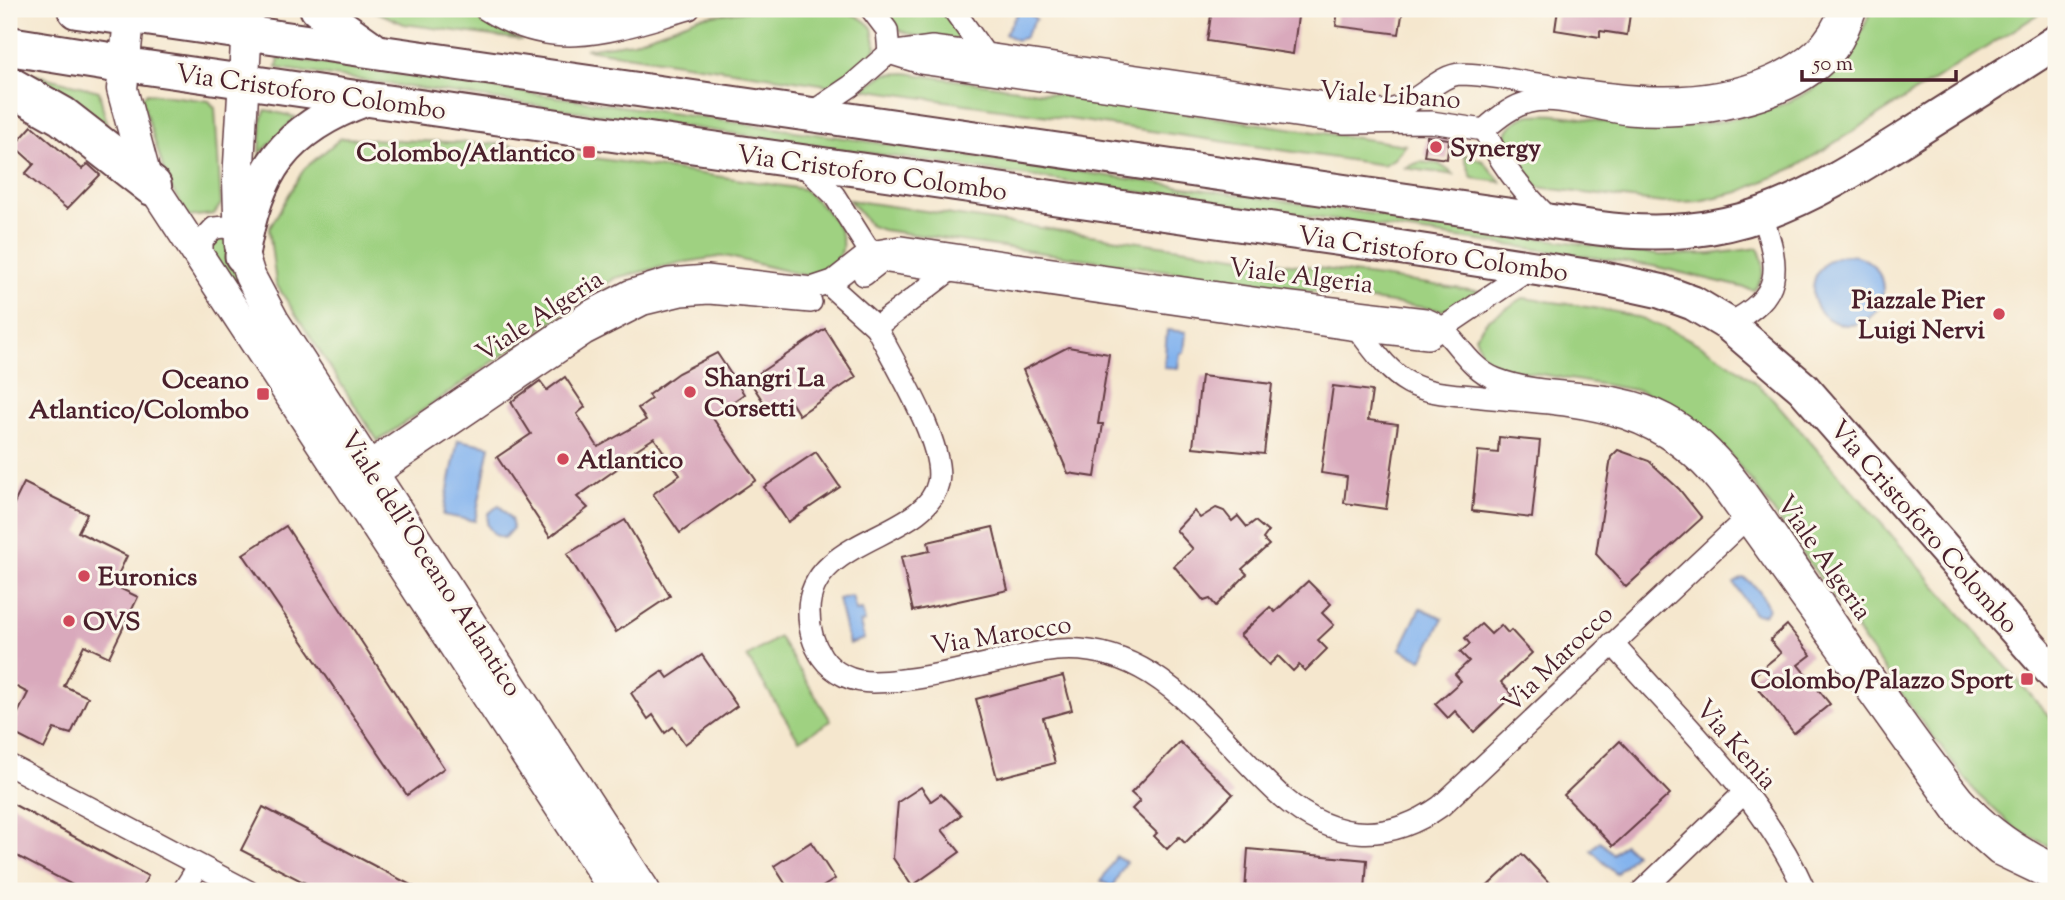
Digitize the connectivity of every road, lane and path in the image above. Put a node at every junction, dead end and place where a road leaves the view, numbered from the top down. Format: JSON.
{"nodes":[{"id":1,"x":77,"y":9,"type":"edge"},
{"id":2,"x":317,"y":9,"type":"edge"},
{"id":3,"x":485,"y":9,"type":"edge"},
{"id":4,"x":522,"y":9,"type":"edge"},
{"id":5,"x":635,"y":9,"type":"edge"},
{"id":6,"x":689,"y":9,"type":"edge"},
{"id":7,"x":871,"y":9,"type":"edge"},
{"id":8,"x":953,"y":9,"type":"edge"},
{"id":9,"x":1840,"y":9,"type":"edge"},
{"id":10,"x":1856,"y":9,"type":"edge"},
{"id":11,"x":130,"y":12,"type":"edge"},
{"id":12,"x":247,"y":21,"type":"edge"},
{"id":13,"x":2056,"y":42,"type":"edge"},
{"id":14,"x":9,"y":46,"type":"edge"},
{"id":15,"x":376,"y":51,"type":"junction"},
{"id":16,"x":889,"y":52,"type":"junction"},
{"id":17,"x":983,"y":63,"type":"junction"},
{"id":18,"x":122,"y":64,"type":"junction"},
{"id":19,"x":1505,"y":79,"type":"junction"},
{"id":20,"x":243,"y":80,"type":"junction"},
{"id":21,"x":9,"y":86,"type":"edge"},
{"id":22,"x":366,"y":99,"type":"junction"},
{"id":23,"x":1719,"y":102,"type":"junction"},
{"id":24,"x":1517,"y":106,"type":"junction"},
{"id":25,"x":1296,"y":108,"type":"junction"},
{"id":26,"x":811,"y":113,"type":"junction"},
{"id":27,"x":1485,"y":130,"type":"junction"},
{"id":28,"x":799,"y":161,"type":"junction"},
{"id":29,"x":152,"y":186,"type":"junction"},
{"id":30,"x":1762,"y":216,"type":"junction"},
{"id":31,"x":1552,"y":221,"type":"junction"},
{"id":32,"x":240,"y":241,"type":"junction"},
{"id":33,"x":876,"y":257,"type":"junction"},
{"id":34,"x":202,"y":260,"type":"junction"},
{"id":35,"x":950,"y":263,"type":"junction"},
{"id":36,"x":1533,"y":267,"type":"junction"},
{"id":37,"x":833,"y":288,"type":"junction"},
{"id":38,"x":1296,"y":312,"type":"junction"},
{"id":39,"x":1728,"y":324,"type":"junction"},
{"id":40,"x":876,"y":327,"type":"junction"},
{"id":41,"x":1358,"y":330,"type":"junction"},
{"id":42,"x":1443,"y":330,"type":"junction"},
{"id":43,"x":1488,"y":375,"type":"junction"},
{"id":44,"x":1484,"y":397,"type":"junction"},
{"id":45,"x":1614,"y":406,"type":"junction"},
{"id":46,"x":372,"y":470,"type":"junction"},
{"id":47,"x":1751,"y":514,"type":"junction"},
{"id":48,"x":1612,"y":643,"type":"junction"},
{"id":49,"x":2056,"y":676,"type":"edge"},
{"id":50,"x":9,"y":765,"type":"edge"},
{"id":51,"x":1744,"y":793,"type":"junction"},
{"id":52,"x":2056,"y":865,"type":"edge"},
{"id":53,"x":198,"y":867,"type":"junction"},
{"id":54,"x":2056,"y":882,"type":"edge"},
{"id":55,"x":183,"y":891,"type":"edge"},
{"id":56,"x":248,"y":891,"type":"edge"},
{"id":57,"x":615,"y":891,"type":"edge"},
{"id":58,"x":645,"y":891,"type":"edge"},
{"id":59,"x":1642,"y":891,"type":"edge"},
{"id":60,"x":1805,"y":891,"type":"edge"}],
"edges":[{"from":1,"to":11,"type":"highway","name":"Via Cristoforo Colombo"},
{"from":2,"to":15,"type":"main road"},
{"from":3,"to":6,"type":"street"},
{"from":4,"to":5,"type":"street"},
{"from":7,"to":16,"type":"street"},
{"from":8,"to":17,"type":"street"},
{"from":9,"to":23,"type":"street","name":"Viale Libano"},
{"from":10,"to":23,"type":"street","name":"Viale Libano"},
{"from":11,"to":12,"type":"main road","name":"Via Cristoforo Colombo"},
{"from":11,"to":18,"type":"main road","name":"Viale dell'Oceano Atlantico"},
{"from":12,"to":15,"type":"main road","name":"Via Cristoforo Colombo"},
{"from":12,"to":20,"type":"main road"},
{"from":13,"to":30,"type":"main road","name":"Via Cristoforo Colombo"},
{"from":14,"to":18,"type":"highway","name":"Via Cristoforo Colombo"},
{"from":15,"to":26,"type":"main road","name":"Via Cristoforo Colombo"},
{"from":16,"to":17,"type":"street","name":"Viale Libano"},
{"from":16,"to":26,"type":"street"},
{"from":17,"to":25,"type":"street","name":"Viale Libano"},
{"from":18,"to":20,"type":"main road","name":"Via Cristoforo Colombo"},
{"from":18,"to":29,"type":"main road","name":"Viale dell'Oceano Atlantico"},
{"from":19,"to":23,"type":"street","name":"Viale Libano"},
{"from":19,"to":24,"type":"street"},
{"from":19,"to":25,"type":"street","name":"Viale Libano"},
{"from":20,"to":22,"type":"main road","name":"Via Cristoforo Colombo"},
{"from":20,"to":32,"type":"main road"},
{"from":21,"to":29,"type":"highway"},
{"from":22,"to":28,"type":"main road","name":"Via Cristoforo Colombo"},
{"from":22,"to":32,"type":"main road"},
{"from":23,"to":24,"type":"street","name":"Viale Libano"},
{"from":24,"to":27,"type":"street","name":"Viale Libano"},
{"from":25,"to":27,"type":"street","name":"Viale Libano"},
{"from":26,"to":31,"type":"main road","name":"Via Cristoforo Colombo"},
{"from":27,"to":31,"type":"street"},
{"from":28,"to":33,"type":"street"},
{"from":28,"to":36,"type":"main road","name":"Via Cristoforo Colombo"},
{"from":29,"to":34,"type":"main road","name":"Viale dell'Oceano Atlantico"},
{"from":30,"to":31,"type":"main road","name":"Via Cristoforo Colombo"},
{"from":30,"to":39,"type":"street"},
{"from":32,"to":34,"type":"street"},
{"from":32,"to":46,"type":"main road","name":"Viale dell'Oceano Atlantico"},
{"from":33,"to":35,"type":"street","name":"Viale Algeria"},
{"from":33,"to":37,"type":"street","name":"Viale Algeria"},
{"from":34,"to":57,"type":"main road","name":"Viale dell'Oceano Atlantico"},
{"from":35,"to":38,"type":"street","name":"Viale Algeria"},
{"from":35,"to":40,"type":"street"},
{"from":36,"to":39,"type":"main road","name":"Via Cristoforo Colombo"},
{"from":36,"to":42,"type":"street"},
{"from":37,"to":40,"type":"street"},
{"from":37,"to":46,"type":"street","name":"Viale Algeria"},
{"from":38,"to":41,"type":"street","name":"Viale Algeria"},
{"from":38,"to":42,"type":"street","name":"Viale Algeria"},
{"from":39,"to":49,"type":"main road","name":"Via Cristoforo Colombo"},
{"from":40,"to":48,"type":"street","name":"Via Marocco"},
{"from":41,"to":42,"type":"street"},
{"from":41,"to":44,"type":"street","name":"Viale Algeria"},
{"from":42,"to":43,"type":"street","name":"Viale Algeria"},
{"from":43,"to":44,"type":"street"},
{"from":43,"to":45,"type":"street","name":"Viale Algeria"},
{"from":44,"to":45,"type":"street","name":"Viale Algeria"},
{"from":45,"to":47,"type":"street","name":"Viale Algeria"},
{"from":46,"to":58,"type":"main road","name":"Viale dell'Oceano Atlantico"},
{"from":47,"to":48,"type":"street","name":"Via Marocco"},
{"from":47,"to":52,"type":"street","name":"Viale Algeria"},
{"from":47,"to":54,"type":"street","name":"Viale Algeria"},
{"from":48,"to":51,"type":"street","name":"Via Kenia"},
{"from":50,"to":53,"type":"street"},
{"from":51,"to":59,"type":"street"},
{"from":51,"to":60,"type":"street","name":"Via Kenia"},
{"from":53,"to":55,"type":"street"},
{"from":53,"to":56,"type":"street"}]}
